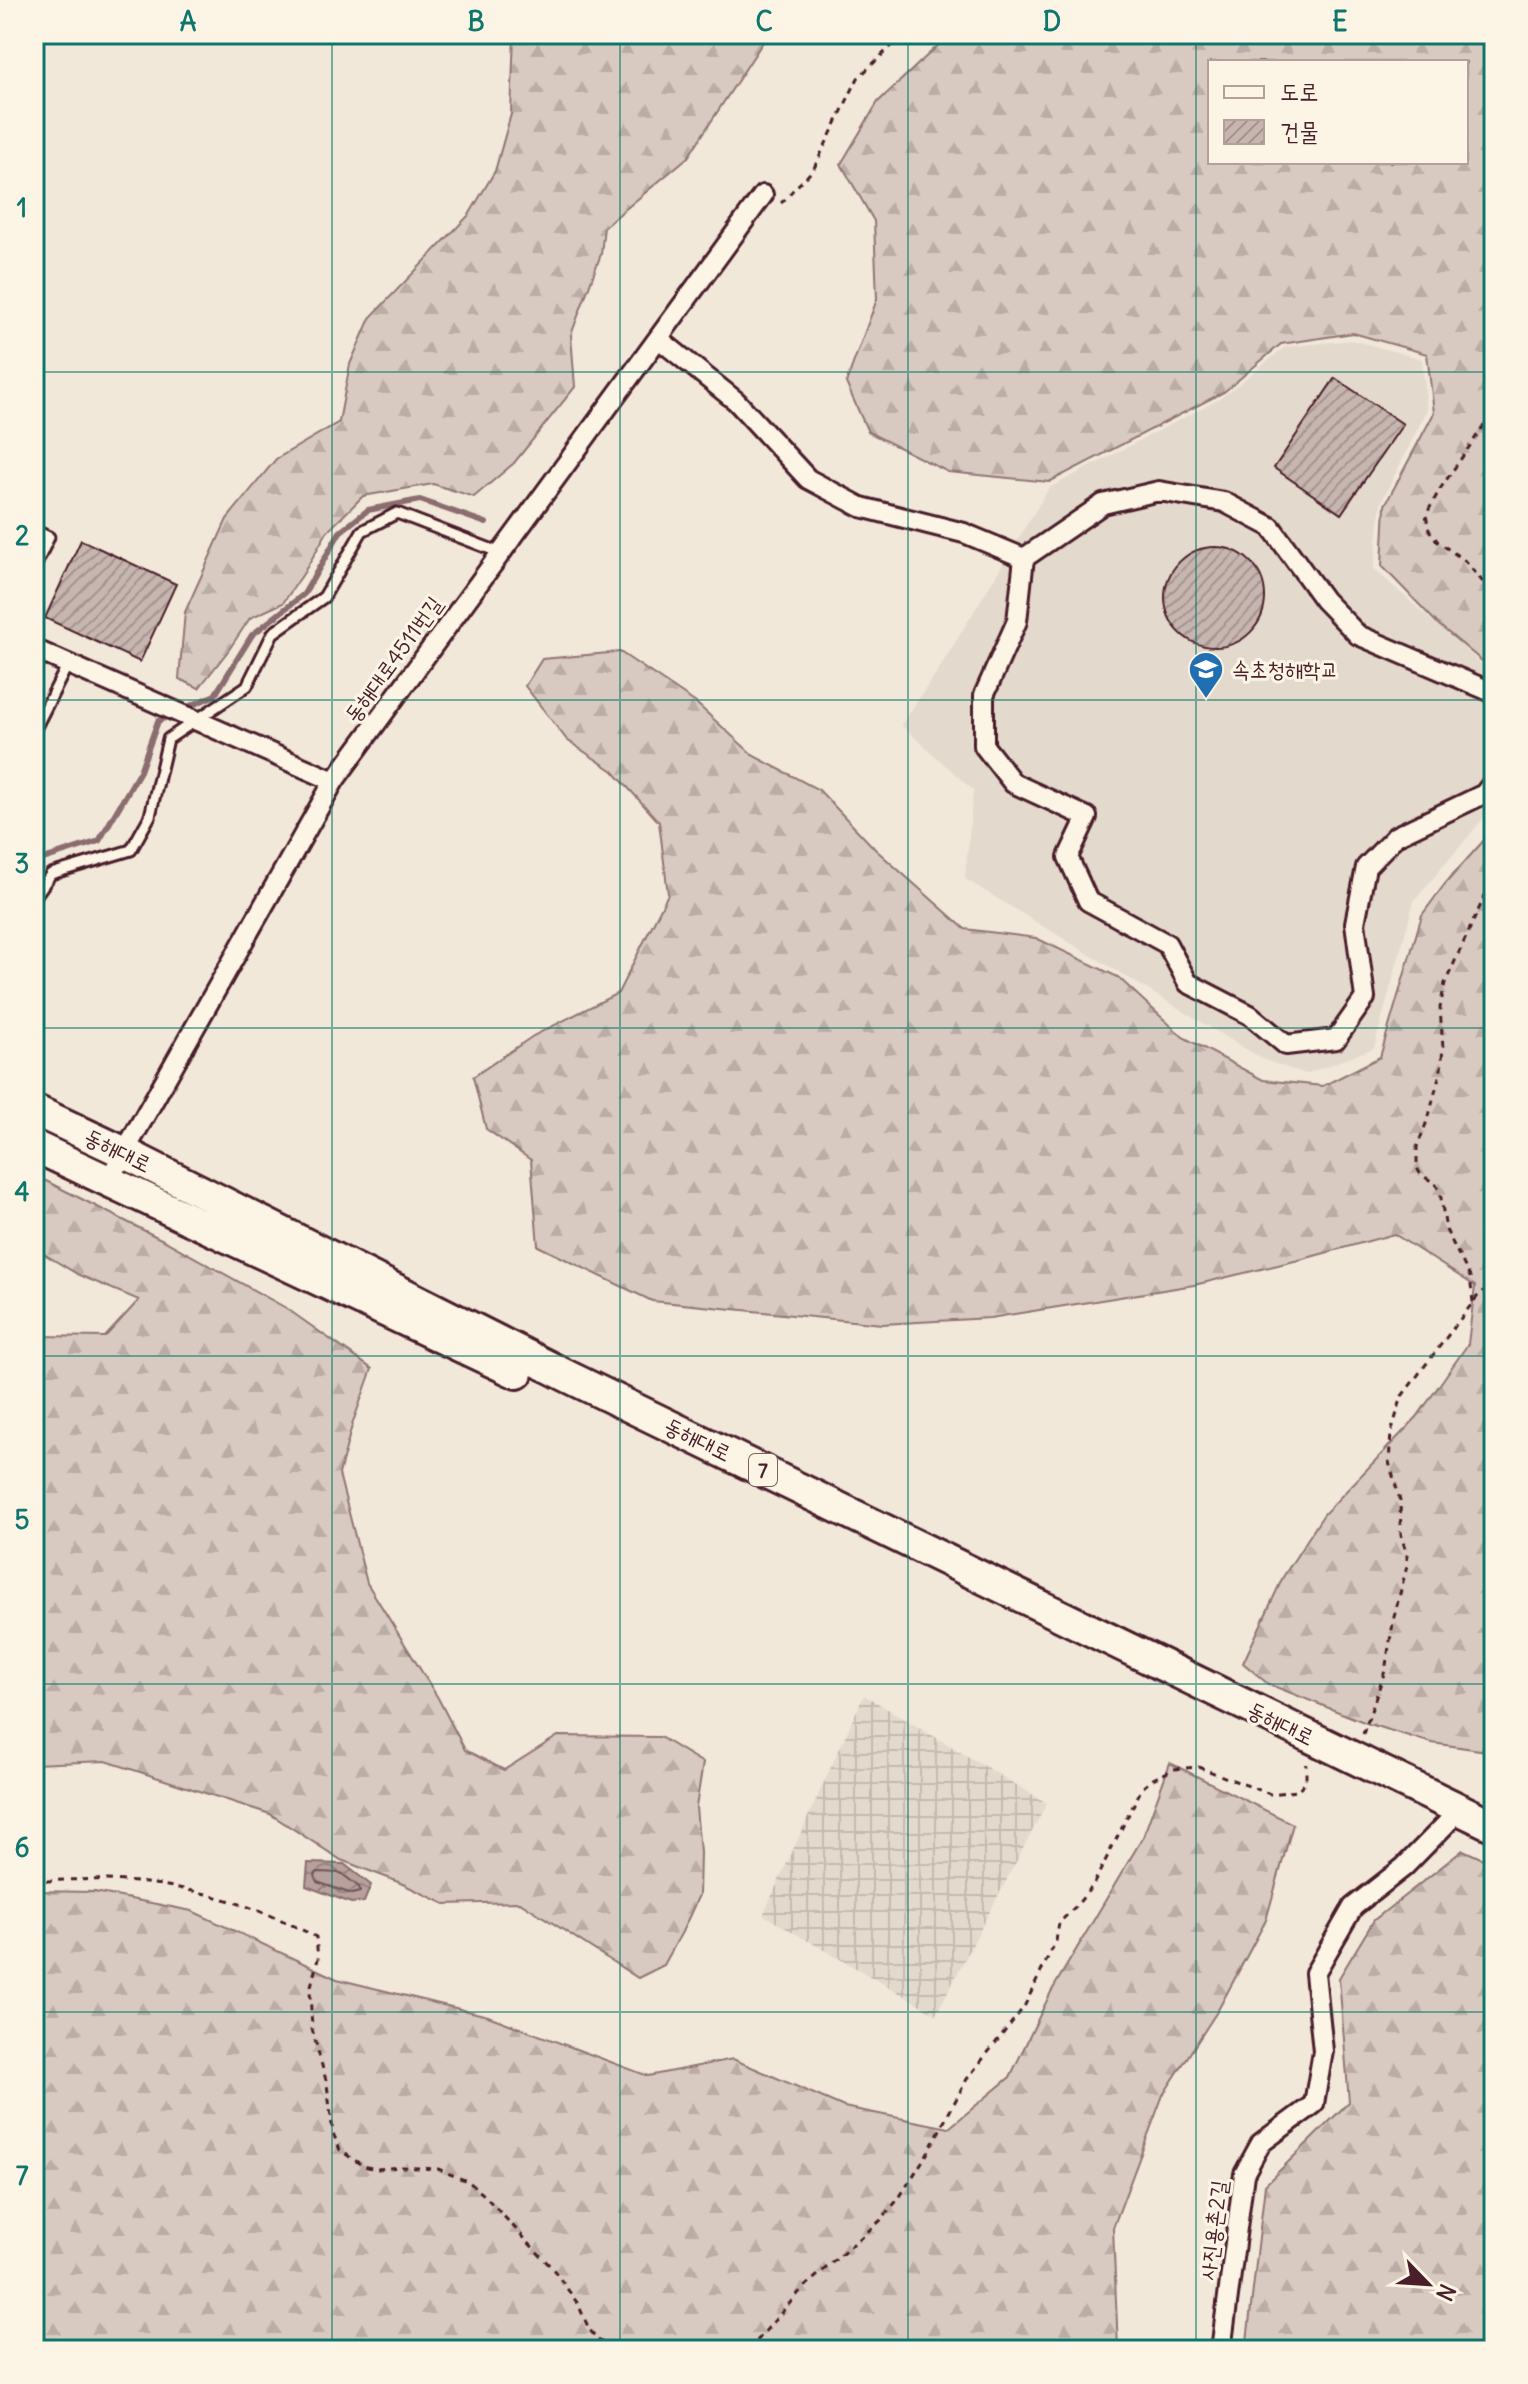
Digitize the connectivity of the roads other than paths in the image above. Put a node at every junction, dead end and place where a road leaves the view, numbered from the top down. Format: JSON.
{"nodes":[{"id":1,"x":763,"y":195,"type":"dead end"},
{"id":2,"x":659,"y":339,"type":"junction"},
{"id":3,"x":34,"y":530,"type":"edge"},
{"id":4,"x":501,"y":553,"type":"junction"},
{"id":5,"x":1024,"y":558,"type":"junction"},
{"id":6,"x":34,"y":569,"type":"edge"},
{"id":7,"x":34,"y":649,"type":"edge"},
{"id":8,"x":68,"y":664,"type":"junction"},
{"id":9,"x":1494,"y":693,"type":"edge"},
{"id":10,"x":196,"y":720,"type":"junction"},
{"id":11,"x":34,"y":731,"type":"edge"},
{"id":12,"x":334,"y":781,"type":"junction"},
{"id":13,"x":1494,"y":781,"type":"edge"},
{"id":14,"x":34,"y":898,"type":"edge"},
{"id":15,"x":34,"y":1110,"type":"edge"},
{"id":16,"x":34,"y":1146,"type":"edge"},
{"id":17,"x":123,"y":1152,"type":"junction"},
{"id":18,"x":108,"y":1181,"type":"junction"},
{"id":19,"x":1451,"y":1819,"type":"junction"},
{"id":20,"x":1494,"y":1826,"type":"edge"},
{"id":21,"x":1494,"y":1839,"type":"edge"},
{"id":22,"x":1221,"y":2350,"type":"edge"}],
"edges":[{"from":1,"to":2,"type":"street","name":"동해대로4511번길"},
{"from":2,"to":4,"type":"street","name":"동해대로4511번길"},
{"from":2,"to":5,"type":"street"},
{"from":3,"to":6,"type":"lane"},
{"from":4,"to":10,"type":"lane"},
{"from":4,"to":12,"type":"street","name":"동해대로4511번길"},
{"from":5,"to":9,"type":"street"},
{"from":5,"to":13,"type":"street"},
{"from":7,"to":8,"type":"street"},
{"from":8,"to":10,"type":"street"},
{"from":8,"to":11,"type":"lane"},
{"from":10,"to":12,"type":"street"},
{"from":10,"to":14,"type":"lane"},
{"from":12,"to":17,"type":"street","name":"동해대로4511번길"},
{"from":15,"to":17,"type":"main road","name":"동해대로","number":"7"},
{"from":16,"to":18,"type":"main road","name":"동해대로","number":"7"},
{"from":17,"to":18,"type":"street","name":"동해대로4511번길"},
{"from":17,"to":20,"type":"main road","name":"동해대로","number":"7"},
{"from":18,"to":19,"type":"main road","name":"동해대로","number":"7"},
{"from":19,"to":21,"type":"main road","name":"동해대로","number":"7"},
{"from":19,"to":22,"type":"street","name":"사진용촌2길"}]}
